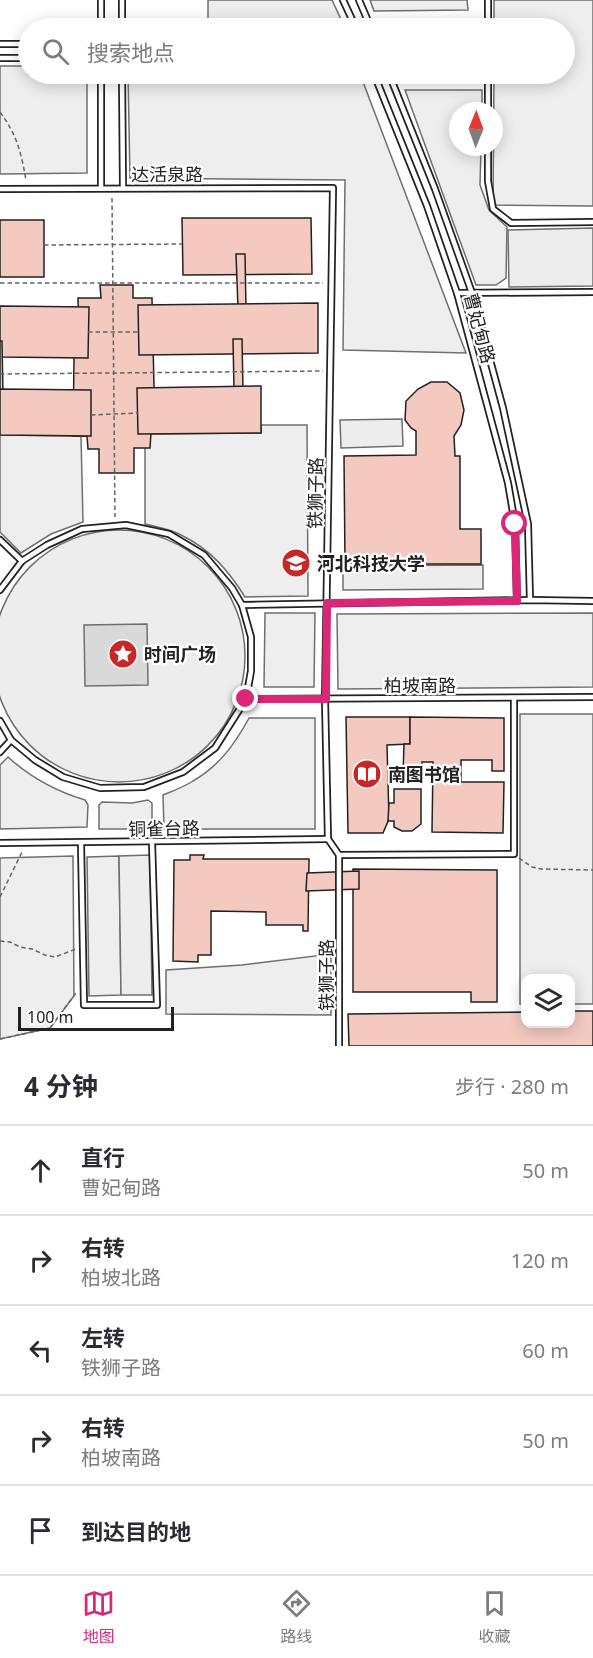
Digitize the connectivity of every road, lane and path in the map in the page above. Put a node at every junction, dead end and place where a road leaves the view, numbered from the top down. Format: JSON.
{"nodes":[{"id":1,"x":101,"y":0,"type":"edge"},
{"id":2,"x":122,"y":0,"type":"edge"},
{"id":3,"x":344,"y":0,"type":"edge"},
{"id":4,"x":359,"y":0,"type":"edge"},
{"id":5,"x":488,"y":0,"type":"edge"},
{"id":6,"x":101,"y":18,"type":"edge"},
{"id":7,"x":122,"y":18,"type":"edge"},
{"id":8,"x":352,"y":18,"type":"edge"},
{"id":9,"x":367,"y":18,"type":"edge"},
{"id":10,"x":488,"y":18,"type":"edge"},
{"id":11,"x":0,"y":44,"type":"edge"},
{"id":12,"x":18,"y":44,"type":"edge"},
{"id":13,"x":0,"y":58,"type":"edge"},
{"id":14,"x":18,"y":58,"type":"edge"},
{"id":15,"x":101,"y":84,"type":"edge"},
{"id":16,"x":122,"y":84,"type":"edge"},
{"id":17,"x":378,"y":84,"type":"edge"},
{"id":18,"x":393,"y":84,"type":"edge"},
{"id":19,"x":488,"y":84,"type":"edge"},
{"id":20,"x":488,"y":102,"type":"edge"},
{"id":21,"x":0,"y":112,"type":"edge"},
{"id":22,"x":488,"y":156,"type":"edge"},
{"id":23,"x":101,"y":188,"type":"junction"},
{"id":24,"x":112,"y":188,"type":"junction"},
{"id":25,"x":123,"y":188,"type":"junction"},
{"id":26,"x":333,"y":188,"type":"joint"},
{"id":27,"x":0,"y":189,"type":"edge"},
{"id":28,"x":28,"y":189,"type":"junction"},
{"id":29,"x":593,"y":222,"type":"edge"},
{"id":30,"x":183,"y":244,"type":"dead end"},
{"id":31,"x":44,"y":245,"type":"dead end"},
{"id":32,"x":112,"y":245,"type":"junction"},
{"id":33,"x":0,"y":283,"type":"edge"},
{"id":34,"x":113,"y":283,"type":"junction"},
{"id":35,"x":332,"y":283,"type":"junction"},
{"id":36,"x":593,"y":292,"type":"edge"},
{"id":37,"x":457,"y":293,"type":"junction"},
{"id":38,"x":472,"y":293,"type":"junction"},
{"id":39,"x":88,"y":332,"type":"dead end"},
{"id":40,"x":114,"y":332,"type":"junction"},
{"id":41,"x":139,"y":332,"type":"dead end"},
{"id":42,"x":330,"y":370,"type":"junction"},
{"id":43,"x":114,"y":373,"type":"junction"},
{"id":44,"x":0,"y":374,"type":"edge"},
{"id":45,"x":114,"y":414,"type":"junction"},
{"id":46,"x":138,"y":414,"type":"dead end"},
{"id":47,"x":91,"y":415,"type":"dead end"},
{"id":48,"x":115,"y":526,"type":"junction"},
{"id":49,"x":0,"y":540,"type":"edge"},
{"id":50,"x":22,"y":561,"type":"junction"},
{"id":51,"x":0,"y":590,"type":"edge"},
{"id":52,"x":530,"y":600,"type":"junction"},
{"id":53,"x":517,"y":601,"type":"junction"},
{"id":54,"x":593,"y":601,"type":"edge"},
{"id":55,"x":327,"y":603,"type":"junction"},
{"id":56,"x":242,"y":605,"type":"junction"},
{"id":57,"x":593,"y":697,"type":"edge"},
{"id":58,"x":246,"y":699,"type":"junction"},
{"id":59,"x":326,"y":699,"type":"junction"},
{"id":60,"x":514,"y":699,"type":"junction"},
{"id":61,"x":0,"y":721,"type":"edge"},
{"id":62,"x":11,"y":741,"type":"junction"},
{"id":63,"x":0,"y":752,"type":"edge"},
{"id":64,"x":328,"y":839,"type":"junction"},
{"id":65,"x":153,"y":842,"type":"junction"},
{"id":66,"x":0,"y":843,"type":"edge"},
{"id":67,"x":26,"y":843,"type":"junction"},
{"id":68,"x":81,"y":843,"type":"junction"},
{"id":69,"x":514,"y":854,"type":"junction"},
{"id":70,"x":339,"y":855,"type":"junction"},
{"id":71,"x":593,"y":870,"type":"edge"},
{"id":72,"x":0,"y":897,"type":"edge"},
{"id":73,"x":0,"y":940,"type":"edge"},
{"id":74,"x":84,"y":946,"type":"junction"},
{"id":75,"x":85,"y":982,"type":"junction"},
{"id":76,"x":0,"y":1039,"type":"edge"},
{"id":77,"x":339,"y":1046,"type":"edge"}],
"edges":[{"from":1,"to":6,"type":"lane"},
{"from":2,"to":7,"type":"lane"},
{"from":3,"to":8,"type":"lane"},
{"from":4,"to":9,"type":"lane"},
{"from":5,"to":10,"type":"lane"},
{"from":11,"to":12,"type":"lane"},
{"from":13,"to":14,"type":"lane"},
{"from":15,"to":23,"type":"lane"},
{"from":16,"to":25,"type":"lane"},
{"from":17,"to":37,"type":"lane","name":"曹妃甸路"},
{"from":18,"to":38,"type":"lane","name":"曹妃甸路"},
{"from":19,"to":20,"type":"lane"},
{"from":21,"to":28,"type":"path"},
{"from":22,"to":29,"type":"lane"},
{"from":23,"to":24,"type":"lane","name":"达活泉路"},
{"from":23,"to":28,"type":"lane","name":"达活泉路"},
{"from":24,"to":25,"type":"lane","name":"达活泉路"},
{"from":24,"to":32,"type":"path"},
{"from":25,"to":26,"type":"lane","name":"达活泉路"},
{"from":26,"to":35,"type":"lane","name":"铁狮子路"},
{"from":27,"to":28,"type":"lane","name":"达活泉路"},
{"from":30,"to":32,"type":"path"},
{"from":31,"to":32,"type":"path"},
{"from":32,"to":34,"type":"path"},
{"from":33,"to":34,"type":"path"},
{"from":34,"to":35,"type":"path"},
{"from":34,"to":40,"type":"path"},
{"from":35,"to":42,"type":"lane","name":"铁狮子路"},
{"from":36,"to":38,"type":"lane"},
{"from":37,"to":38,"type":"lane"},
{"from":37,"to":53,"type":"lane","name":"曹妃甸路"},
{"from":38,"to":52,"type":"lane","name":"曹妃甸路"},
{"from":39,"to":40,"type":"path"},
{"from":40,"to":41,"type":"path"},
{"from":40,"to":43,"type":"path"},
{"from":42,"to":43,"type":"path"},
{"from":42,"to":55,"type":"lane","name":"铁狮子路"},
{"from":43,"to":44,"type":"path"},
{"from":43,"to":45,"type":"path"},
{"from":45,"to":46,"type":"path"},
{"from":45,"to":47,"type":"path"},
{"from":45,"to":48,"type":"path"},
{"from":48,"to":50,"type":"lane"},
{"from":48,"to":56,"type":"lane"},
{"from":49,"to":50,"type":"lane"},
{"from":50,"to":51,"type":"lane"},
{"from":52,"to":53,"type":"lane"},
{"from":52,"to":54,"type":"lane"},
{"from":53,"to":55,"type":"lane"},
{"from":55,"to":56,"type":"lane"},
{"from":55,"to":59,"type":"lane","name":"铁狮子路"},
{"from":56,"to":58,"type":"lane"},
{"from":57,"to":60,"type":"lane","name":"柏坡南路"},
{"from":58,"to":59,"type":"lane","name":"柏坡南路"},
{"from":58,"to":62,"type":"lane"},
{"from":59,"to":60,"type":"lane","name":"柏坡南路"},
{"from":59,"to":64,"type":"lane","name":"铁狮子路"},
{"from":60,"to":69,"type":"lane"},
{"from":61,"to":62,"type":"lane"},
{"from":62,"to":63,"type":"lane"},
{"from":64,"to":65,"type":"lane","name":"铜雀台路"},
{"from":64,"to":70,"type":"lane"},
{"from":65,"to":68,"type":"lane","name":"铜雀台路"},
{"from":65,"to":75,"type":"lane"},
{"from":66,"to":67,"type":"lane","name":"铜雀台路"},
{"from":67,"to":68,"type":"lane","name":"铜雀台路"},
{"from":67,"to":72,"type":"path"},
{"from":68,"to":74,"type":"lane"},
{"from":69,"to":70,"type":"lane"},
{"from":69,"to":71,"type":"path"},
{"from":70,"to":77,"type":"lane","name":"铁狮子路"},
{"from":73,"to":74,"type":"path"},
{"from":74,"to":75,"type":"lane"},
{"from":75,"to":76,"type":"path"}]}
